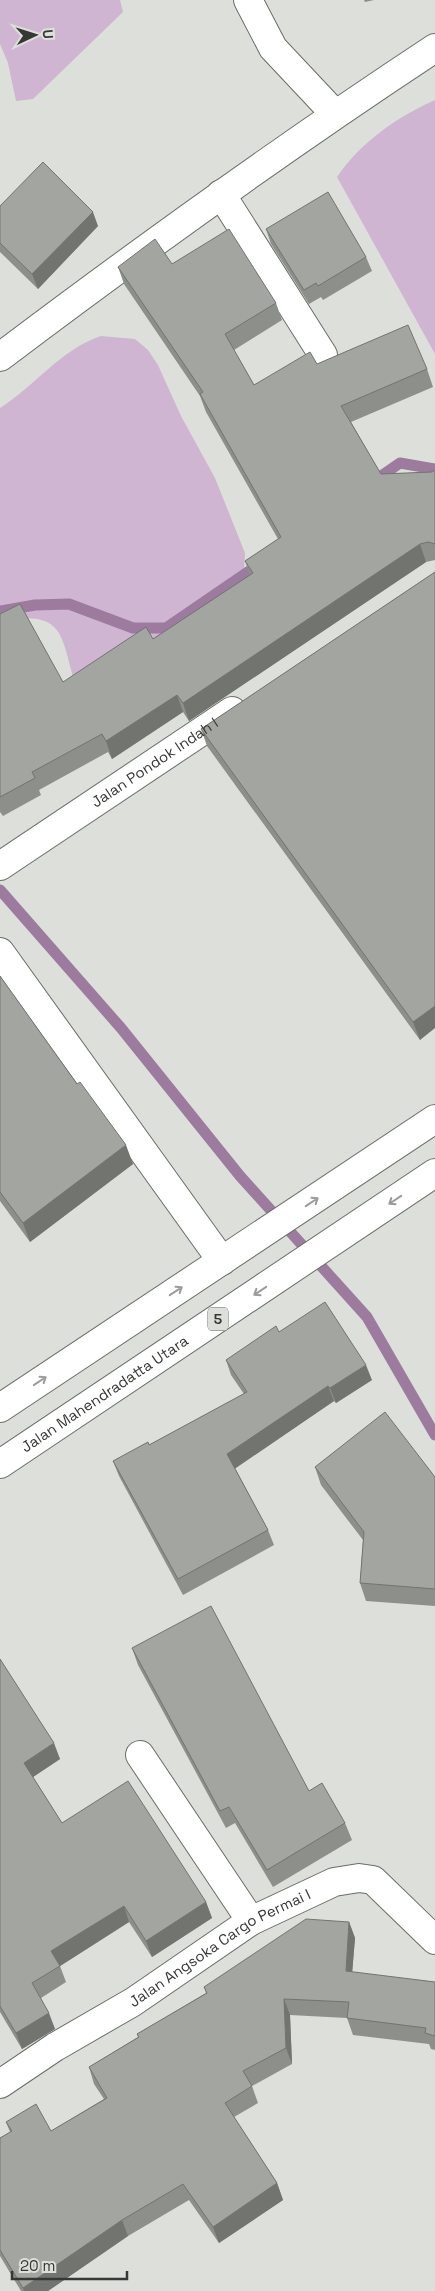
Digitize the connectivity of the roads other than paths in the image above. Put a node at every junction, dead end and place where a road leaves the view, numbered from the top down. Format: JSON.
{"nodes":[{"id":1,"x":248,"y":0,"type":"edge"},
{"id":2,"x":435,"y":48,"type":"edge"},
{"id":3,"x":334,"y":114,"type":"junction"},
{"id":4,"x":221,"y":194,"type":"junction"},
{"id":5,"x":324,"y":355,"type":"dead end"},
{"id":6,"x":0,"y":357,"type":"edge"},
{"id":7,"x":254,"y":696,"type":"edge"},
{"id":8,"x":0,"y":866,"type":"edge"},
{"id":9,"x":0,"y":952,"type":"edge"},
{"id":10,"x":435,"y":1119,"type":"edge"},
{"id":11,"x":435,"y":1173,"type":"edge"},
{"id":12,"x":222,"y":1261,"type":"junction"},
{"id":13,"x":0,"y":1408,"type":"edge"},
{"id":14,"x":0,"y":1464,"type":"edge"},
{"id":15,"x":140,"y":1755,"type":"dead end"},
{"id":16,"x":251,"y":1921,"type":"junction"},
{"id":17,"x":435,"y":1940,"type":"edge"},
{"id":18,"x":0,"y":2084,"type":"edge"}],
"edges":[{"from":1,"to":3,"type":"main road"},
{"from":2,"to":3,"type":"main road"},
{"from":3,"to":4,"type":"main road"},
{"from":4,"to":5,"type":"main road"},
{"from":4,"to":6,"type":"main road"},
{"from":7,"to":8,"type":"main road","name":"Jalan Pondok Indah I"},
{"from":9,"to":12,"type":"main road"},
{"from":12,"to":10,"type":"main road","one_way":true},
{"from":11,"to":14,"type":"main road","name":"Jalan Mahendradatta Utara","number":"5","one_way":true},
{"from":13,"to":12,"type":"main road","one_way":true},
{"from":15,"to":16,"type":"main road"},
{"from":16,"to":17,"type":"main road","name":"Jalan Angsoka Cargo Permai I"},
{"from":16,"to":18,"type":"main road","name":"Jalan Angsoka Cargo Permai I"}]}
